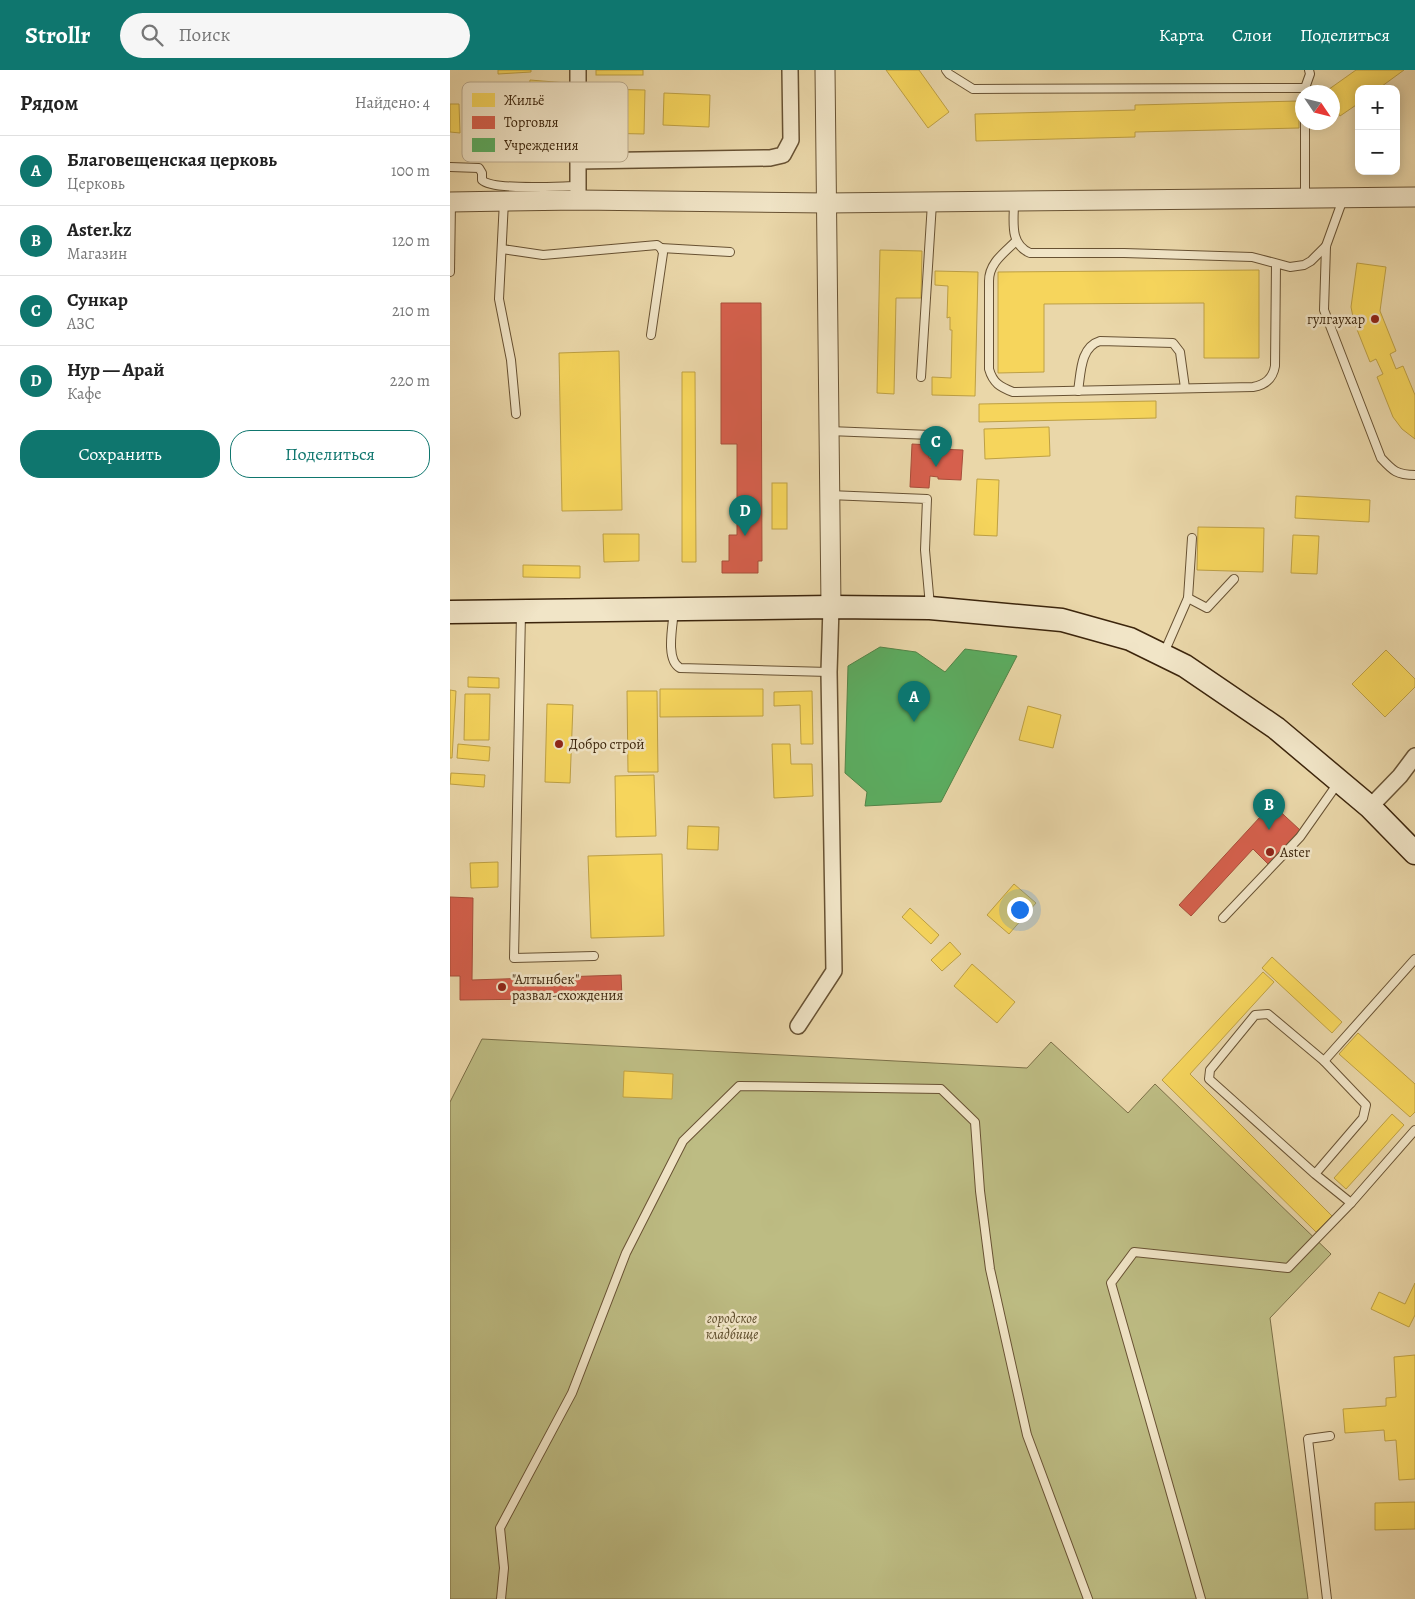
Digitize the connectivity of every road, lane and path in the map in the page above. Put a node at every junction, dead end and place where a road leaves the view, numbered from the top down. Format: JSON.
{"nodes":[{"id":1,"x":790,"y":70,"type":"edge"},
{"id":2,"x":825,"y":70,"type":"edge"},
{"id":3,"x":946,"y":70,"type":"edge"},
{"id":4,"x":1317,"y":70,"type":"edge"},
{"id":5,"x":1309,"y":72,"type":"edge"},
{"id":6,"x":1306,"y":85,"type":"edge"},
{"id":7,"x":1295,"y":90,"type":"edge"},
{"id":8,"x":1305,"y":130,"type":"edge"},
{"id":9,"x":628,"y":160,"type":"edge"},
{"id":10,"x":578,"y":162,"type":"edge"},
{"id":11,"x":450,"y":167,"type":"edge"},
{"id":12,"x":578,"y":193,"type":"junction"},
{"id":13,"x":1304,"y":197,"type":"junction"},
{"id":14,"x":1344,"y":197,"type":"junction"},
{"id":15,"x":1415,"y":197,"type":"edge"},
{"id":16,"x":1014,"y":200,"type":"junction"},
{"id":17,"x":504,"y":201,"type":"junction"},
{"id":18,"x":932,"y":201,"type":"junction"},
{"id":19,"x":450,"y":202,"type":"edge"},
{"id":20,"x":826,"y":203,"type":"junction"},
{"id":21,"x":1016,"y":241,"type":"junction"},
{"id":22,"x":450,"y":242,"type":"edge"},
{"id":23,"x":1326,"y":246,"type":"junction"},
{"id":24,"x":661,"y":248,"type":"junction"},
{"id":25,"x":502,"y":249,"type":"junction"},
{"id":26,"x":730,"y":252,"type":"dead end"},
{"id":27,"x":1276,"y":264,"type":"junction"},
{"id":28,"x":450,"y":272,"type":"edge"},
{"id":29,"x":651,"y":335,"type":"dead end"},
{"id":30,"x":921,"y":377,"type":"dead end"},
{"id":31,"x":1185,"y":388,"type":"junction"},
{"id":32,"x":1078,"y":391,"type":"junction"},
{"id":33,"x":516,"y":414,"type":"dead end"},
{"id":34,"x":829,"y":431,"type":"junction"},
{"id":35,"x":931,"y":435,"type":"dead end"},
{"id":36,"x":1415,"y":475,"type":"edge"},
{"id":37,"x":830,"y":495,"type":"junction"},
{"id":38,"x":1192,"y":538,"type":"dead end"},
{"id":39,"x":1234,"y":579,"type":"dead end"},
{"id":40,"x":1188,"y":598,"type":"junction"},
{"id":41,"x":831,"y":607,"type":"junction"},
{"id":42,"x":930,"y":608,"type":"junction"},
{"id":43,"x":674,"y":610,"type":"junction"},
{"id":44,"x":521,"y":611,"type":"junction"},
{"id":45,"x":450,"y":612,"type":"edge"},
{"id":46,"x":1163,"y":655,"type":"junction"},
{"id":47,"x":830,"y":672,"type":"junction"},
{"id":48,"x":1415,"y":756,"type":"edge"},
{"id":49,"x":1339,"y":781,"type":"junction"},
{"id":50,"x":1370,"y":808,"type":"junction"},
{"id":51,"x":1415,"y":853,"type":"edge"},
{"id":52,"x":1223,"y":918,"type":"dead end"},
{"id":53,"x":594,"y":956,"type":"dead end"},
{"id":54,"x":1415,"y":959,"type":"edge"},
{"id":55,"x":798,"y":1026,"type":"dead end"},
{"id":56,"x":1324,"y":1061,"type":"junction"},
{"id":57,"x":1415,"y":1130,"type":"edge"},
{"id":58,"x":1315,"y":1174,"type":"junction"},
{"id":59,"x":1351,"y":1204,"type":"junction"},
{"id":60,"x":1330,"y":1436,"type":"dead end"},
{"id":61,"x":501,"y":1599,"type":"edge"},
{"id":62,"x":1088,"y":1599,"type":"edge"},
{"id":63,"x":1202,"y":1599,"type":"edge"},
{"id":64,"x":1327,"y":1599,"type":"edge"}],
"edges":[{"from":1,"to":9,"type":"street"},
{"from":2,"to":20,"type":"street"},
{"from":3,"to":7,"type":"lane"},
{"from":4,"to":5,"type":"lane"},
{"from":5,"to":6,"type":"lane"},
{"from":8,"to":13,"type":"lane"},
{"from":10,"to":12,"type":"street"},
{"from":11,"to":12,"type":"lane"},
{"from":12,"to":17,"type":"street"},
{"from":12,"to":20,"type":"street"},
{"from":13,"to":14,"type":"street"},
{"from":13,"to":16,"type":"street"},
{"from":14,"to":15,"type":"street"},
{"from":14,"to":23,"type":"lane"},
{"from":16,"to":18,"type":"street"},
{"from":16,"to":21,"type":"lane"},
{"from":17,"to":19,"type":"street"},
{"from":17,"to":25,"type":"lane"},
{"from":18,"to":20,"type":"street"},
{"from":18,"to":30,"type":"lane"},
{"from":19,"to":22,"type":"lane"},
{"from":20,"to":34,"type":"street"},
{"from":21,"to":27,"type":"lane"},
{"from":21,"to":32,"type":"lane"},
{"from":22,"to":28,"type":"lane"},
{"from":23,"to":27,"type":"lane"},
{"from":23,"to":36,"type":"lane"},
{"from":24,"to":25,"type":"lane"},
{"from":24,"to":26,"type":"lane"},
{"from":24,"to":29,"type":"lane"},
{"from":25,"to":33,"type":"lane"},
{"from":27,"to":31,"type":"lane"},
{"from":31,"to":32,"type":"lane"},
{"from":31,"to":32,"type":"lane"},
{"from":34,"to":35,"type":"lane"},
{"from":34,"to":37,"type":"street"},
{"from":37,"to":41,"type":"street"},
{"from":37,"to":42,"type":"lane"},
{"from":38,"to":40,"type":"lane"},
{"from":39,"to":40,"type":"lane"},
{"from":40,"to":46,"type":"lane"},
{"from":41,"to":42,"type":"main road"},
{"from":41,"to":43,"type":"main road"},
{"from":41,"to":47,"type":"street"},
{"from":42,"to":46,"type":"main road"},
{"from":43,"to":44,"type":"main road"},
{"from":43,"to":47,"type":"lane"},
{"from":44,"to":45,"type":"main road"},
{"from":44,"to":53,"type":"lane"},
{"from":46,"to":49,"type":"main road"},
{"from":47,"to":55,"type":"street"},
{"from":48,"to":50,"type":"street"},
{"from":49,"to":50,"type":"main road"},
{"from":49,"to":52,"type":"lane"},
{"from":50,"to":51,"type":"main road"},
{"from":54,"to":56,"type":"lane"},
{"from":56,"to":58,"type":"lane"},
{"from":56,"to":58,"type":"lane"},
{"from":57,"to":59,"type":"lane"},
{"from":58,"to":59,"type":"lane"},
{"from":59,"to":63,"type":"lane"},
{"from":60,"to":64,"type":"lane"},
{"from":61,"to":62,"type":"lane"}]}
